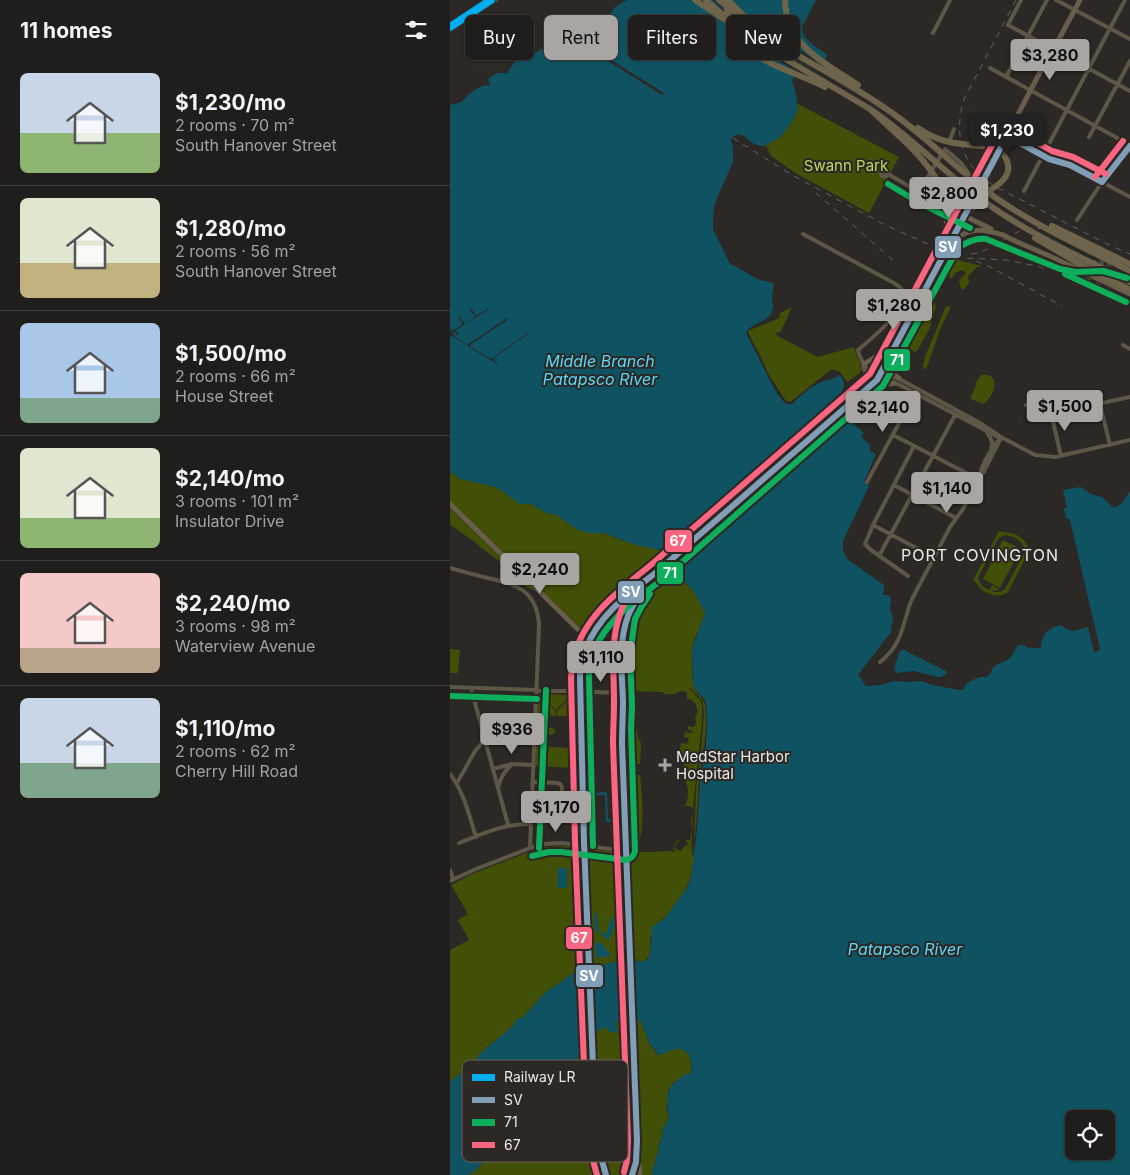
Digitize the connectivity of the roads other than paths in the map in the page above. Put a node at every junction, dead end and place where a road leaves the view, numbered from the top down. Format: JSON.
{"nodes":[{"id":1,"x":496,"y":0,"type":"edge"},
{"id":2,"x":696,"y":0,"type":"edge"},
{"id":3,"x":706,"y":0,"type":"edge"},
{"id":4,"x":719,"y":0,"type":"edge"},
{"id":5,"x":727,"y":0,"type":"edge"},
{"id":6,"x":784,"y":0,"type":"edge"},
{"id":7,"x":950,"y":0,"type":"edge"},
{"id":8,"x":1021,"y":0,"type":"edge"},
{"id":9,"x":1047,"y":0,"type":"edge"},
{"id":10,"x":1056,"y":0,"type":"edge"},
{"id":11,"x":1080,"y":0,"type":"edge"},
{"id":12,"x":1125,"y":0,"type":"edge"},
{"id":13,"x":1074,"y":10,"type":"junction"},
{"id":14,"x":738,"y":15,"type":"edge"},
{"id":15,"x":744,"y":15,"type":"edge"},
{"id":16,"x":726,"y":16,"type":"edge"},
{"id":17,"x":726,"y":20,"type":"edge"},
{"id":18,"x":1110,"y":28,"type":"junction"},
{"id":19,"x":450,"y":31,"type":"edge"},
{"id":20,"x":933,"y":33,"type":"dead end"},
{"id":21,"x":1028,"y":36,"type":"junction"},
{"id":22,"x":1130,"y":39,"type":"edge"},
{"id":23,"x":1053,"y":50,"type":"junction"},
{"id":24,"x":800,"y":56,"type":"edge"},
{"id":25,"x":787,"y":60,"type":"edge"},
{"id":26,"x":1130,"y":61,"type":"edge"},
{"id":27,"x":990,"y":68,"type":"dead end"},
{"id":28,"x":1088,"y":69,"type":"junction"},
{"id":29,"x":1006,"y":77,"type":"junction"},
{"id":30,"x":1118,"y":84,"type":"junction"},
{"id":31,"x":1032,"y":91,"type":"junction"},
{"id":32,"x":1130,"y":91,"type":"edge"},
{"id":33,"x":854,"y":99,"type":"junction"},
{"id":34,"x":878,"y":102,"type":"junction"},
{"id":35,"x":870,"y":109,"type":"junction"},
{"id":36,"x":1067,"y":110,"type":"junction"},
{"id":37,"x":900,"y":118,"type":"junction"},
{"id":38,"x":1096,"y":126,"type":"junction"},
{"id":39,"x":954,"y":130,"type":"dead end"},
{"id":40,"x":1007,"y":136,"type":"junction"},
{"id":41,"x":1089,"y":137,"type":"dead end"},
{"id":42,"x":1130,"y":145,"type":"edge"},
{"id":43,"x":945,"y":148,"type":"junction"},
{"id":44,"x":1043,"y":155,"type":"junction"},
{"id":45,"x":888,"y":174,"type":"dead end"},
{"id":46,"x":1102,"y":182,"type":"junction"},
{"id":47,"x":919,"y":191,"type":"junction"},
{"id":48,"x":1024,"y":191,"type":"dead end"},
{"id":49,"x":1130,"y":197,"type":"edge"},
{"id":50,"x":1010,"y":207,"type":"junction"},
{"id":51,"x":966,"y":216,"type":"junction"},
{"id":52,"x":1077,"y":220,"type":"dead end"},
{"id":53,"x":1014,"y":222,"type":"junction"},
{"id":54,"x":979,"y":223,"type":"junction"},
{"id":55,"x":972,"y":230,"type":"junction"},
{"id":56,"x":803,"y":234,"type":"dead end"},
{"id":57,"x":1003,"y":235,"type":"junction"},
{"id":58,"x":950,"y":245,"type":"junction"},
{"id":59,"x":1052,"y":257,"type":"junction"},
{"id":60,"x":1084,"y":263,"type":"tunnel mouth"},
{"id":61,"x":1130,"y":264,"type":"edge"},
{"id":62,"x":1130,"y":271,"type":"edge"},
{"id":63,"x":1130,"y":282,"type":"edge"},
{"id":64,"x":928,"y":286,"type":"junction"},
{"id":65,"x":1120,"y":287,"type":"dead end"},
{"id":66,"x":1130,"y":290,"type":"edge"},
{"id":67,"x":1130,"y":294,"type":"edge"},
{"id":68,"x":904,"y":330,"type":"junction"},
{"id":69,"x":1123,"y":345,"type":"dead end"},
{"id":70,"x":1130,"y":349,"type":"edge"},
{"id":71,"x":888,"y":362,"type":"junction"},
{"id":72,"x":864,"y":364,"type":"junction"},
{"id":73,"x":878,"y":378,"type":"junction"},
{"id":74,"x":897,"y":381,"type":"junction"},
{"id":75,"x":918,"y":388,"type":"junction"},
{"id":76,"x":865,"y":391,"type":"junction"},
{"id":77,"x":916,"y":394,"type":"junction"},
{"id":78,"x":1130,"y":397,"type":"edge"},
{"id":79,"x":1100,"y":404,"type":"junction"},
{"id":80,"x":1026,"y":405,"type":"dead end"},
{"id":81,"x":1051,"y":413,"type":"junction"},
{"id":82,"x":955,"y":415,"type":"junction"},
{"id":83,"x":987,"y":432,"type":"junction"},
{"id":84,"x":893,"y":435,"type":"junction"},
{"id":85,"x":1001,"y":437,"type":"junction"},
{"id":86,"x":1130,"y":440,"type":"edge"},
{"id":87,"x":1110,"y":445,"type":"junction"},
{"id":88,"x":914,"y":446,"type":"junction"},
{"id":89,"x":933,"y":456,"type":"junction"},
{"id":90,"x":1061,"y":456,"type":"junction"},
{"id":91,"x":984,"y":463,"type":"junction"},
{"id":92,"x":979,"y":477,"type":"junction"},
{"id":93,"x":868,"y":482,"type":"dead end"},
{"id":94,"x":894,"y":485,"type":"junction"},
{"id":95,"x":912,"y":495,"type":"junction"},
{"id":96,"x":450,"y":504,"type":"edge"},
{"id":97,"x":956,"y":518,"type":"junction"},
{"id":98,"x":873,"y":524,"type":"junction"},
{"id":99,"x":891,"y":534,"type":"junction"},
{"id":100,"x":922,"y":551,"type":"dead end"},
{"id":101,"x":879,"y":556,"type":"junction"},
{"id":102,"x":450,"y":568,"type":"edge"},
{"id":103,"x":658,"y":571,"type":"junction"},
{"id":104,"x":908,"y":576,"type":"dead end"},
{"id":105,"x":589,"y":640,"type":"junction"},
{"id":106,"x":621,"y":654,"type":"junction"},
{"id":107,"x":880,"y":662,"type":"dead end"},
{"id":108,"x":450,"y":687,"type":"edge"},
{"id":109,"x":471,"y":688,"type":"junction"},
{"id":110,"x":537,"y":690,"type":"junction"},
{"id":111,"x":580,"y":692,"type":"junction"},
{"id":112,"x":622,"y":693,"type":"junction"},
{"id":113,"x":480,"y":722,"type":"junction"},
{"id":114,"x":535,"y":724,"type":"junction"},
{"id":115,"x":486,"y":743,"type":"junction"},
{"id":116,"x":512,"y":764,"type":"junction"},
{"id":117,"x":534,"y":765,"type":"junction"},
{"id":118,"x":493,"y":769,"type":"junction"},
{"id":119,"x":450,"y":774,"type":"edge"},
{"id":120,"x":533,"y":782,"type":"junction"},
{"id":121,"x":457,"y":783,"type":"junction"},
{"id":122,"x":498,"y":789,"type":"junction"},
{"id":123,"x":532,"y":811,"type":"junction"},
{"id":124,"x":531,"y":824,"type":"junction"},
{"id":125,"x":508,"y":826,"type":"junction"},
{"id":126,"x":476,"y":837,"type":"junction"},
{"id":127,"x":459,"y":843,"type":"dead end"},
{"id":128,"x":584,"y":846,"type":"junction"},
{"id":129,"x":530,"y":848,"type":"junction"},
{"id":130,"x":626,"y":851,"type":"junction"},
{"id":131,"x":450,"y":870,"type":"edge"},
{"id":132,"x":452,"y":880,"type":"edge"},
{"id":133,"x":593,"y":1060,"type":"edge"},
{"id":134,"x":637,"y":1140,"type":"junction"},
{"id":135,"x":594,"y":1162,"type":"edge"},
{"id":136,"x":602,"y":1162,"type":"edge"},
{"id":137,"x":593,"y":1175,"type":"edge"},
{"id":138,"x":606,"y":1175,"type":"edge"},
{"id":139,"x":632,"y":1175,"type":"edge"},
{"id":140,"x":640,"y":1175,"type":"edge"}],
"edges":[{"from":1,"to":19,"type":"street"},
{"from":2,"to":17,"type":"highway"},
{"from":3,"to":16,"type":"highway"},
{"from":4,"to":14,"type":"highway"},
{"from":5,"to":15,"type":"highway"},
{"from":5,"to":33,"type":"highway"},
{"from":6,"to":34,"type":"highway"},
{"from":7,"to":20,"type":"street"},
{"from":8,"to":21,"type":"street"},
{"from":9,"to":21,"type":"street"},
{"from":10,"to":13,"type":"street"},
{"from":11,"to":13,"type":"main road"},
{"from":12,"to":18,"type":"street"},
{"from":13,"to":18,"type":"street"},
{"from":13,"to":23,"type":"main road"},
{"from":18,"to":22,"type":"street"},
{"from":18,"to":28,"type":"street"},
{"from":21,"to":23,"type":"street"},
{"from":21,"to":29,"type":"street"},
{"from":23,"to":28,"type":"street"},
{"from":23,"to":31,"type":"main road"},
{"from":24,"to":34,"type":"highway"},
{"from":25,"to":33,"type":"highway"},
{"from":26,"to":30,"type":"street"},
{"from":27,"to":29,"type":"street"},
{"from":28,"to":30,"type":"street"},
{"from":28,"to":36,"type":"street"},
{"from":29,"to":31,"type":"street"},
{"from":30,"to":32,"type":"street"},
{"from":30,"to":38,"type":"street"},
{"from":31,"to":36,"type":"street"},
{"from":31,"to":40,"type":"main road"},
{"from":33,"to":35,"type":"highway"},
{"from":34,"to":37,"type":"highway"},
{"from":35,"to":53,"type":"highway","bridge":true},
{"from":35,"to":64,"type":"highway","bridge":true},
{"from":36,"to":38,"type":"street"},
{"from":36,"to":44,"type":"street"},
{"from":37,"to":50,"type":"highway","bridge":true},
{"from":37,"to":51,"type":"highway","bridge":true},
{"from":38,"to":41,"type":"street"},
{"from":38,"to":42,"type":"street"},
{"from":39,"to":43,"type":"street"},
{"from":40,"to":44,"type":"street"},
{"from":40,"to":51,"type":"main road","bridge":true},
{"from":42,"to":46,"type":"street"},
{"from":43,"to":47,"type":"street"},
{"from":43,"to":50,"type":"street"},
{"from":44,"to":46,"type":"street"},
{"from":44,"to":48,"type":"street"},
{"from":45,"to":47,"type":"street"},
{"from":46,"to":49,"type":"street"},
{"from":46,"to":52,"type":"street"},
{"from":47,"to":51,"type":"street"},
{"from":50,"to":61,"type":"highway","bridge":true},
{"from":50,"to":62,"type":"highway","bridge":true},
{"from":51,"to":54,"type":"main road"},
{"from":51,"to":58,"type":"main road"},
{"from":53,"to":63,"type":"highway","bridge":true},
{"from":53,"to":66,"type":"highway","bridge":true},
{"from":54,"to":55,"type":"main road"},
{"from":54,"to":57,"type":"main road"},
{"from":55,"to":57,"type":"main road"},
{"from":55,"to":58,"type":"main road"},
{"from":56,"to":72,"type":"street"},
{"from":57,"to":59,"type":"main road","bridge":true},
{"from":58,"to":64,"type":"main road","bridge":true},
{"from":59,"to":60,"type":"main road"},
{"from":59,"to":67,"type":"main road"},
{"from":64,"to":68,"type":"main road"},
{"from":65,"to":67,"type":"main road"},
{"from":68,"to":71,"type":"main road"},
{"from":68,"to":72,"type":"main road"},
{"from":69,"to":70,"type":"street"},
{"from":71,"to":73,"type":"main road"},
{"from":71,"to":74,"type":"main road"},
{"from":72,"to":73,"type":"street"},
{"from":73,"to":74,"type":"street"},
{"from":73,"to":76,"type":"main road"},
{"from":74,"to":75,"type":"street"},
{"from":74,"to":76,"type":"main road"},
{"from":74,"to":77,"type":"street"},
{"from":75,"to":77,"type":"street"},
{"from":75,"to":85,"type":"street"},
{"from":76,"to":103,"type":"main road"},
{"from":77,"to":82,"type":"street"},
{"from":77,"to":84,"type":"street"},
{"from":78,"to":79,"type":"street"},
{"from":79,"to":81,"type":"street"},
{"from":79,"to":87,"type":"street"},
{"from":80,"to":81,"type":"street"},
{"from":81,"to":90,"type":"street"},
{"from":82,"to":83,"type":"street"},
{"from":82,"to":89,"type":"street"},
{"from":83,"to":85,"type":"street"},
{"from":83,"to":91,"type":"street"},
{"from":84,"to":88,"type":"street"},
{"from":84,"to":93,"type":"street"},
{"from":85,"to":90,"type":"street"},
{"from":85,"to":91,"type":"street"},
{"from":85,"to":92,"type":"street"},
{"from":86,"to":87,"type":"street"},
{"from":87,"to":90,"type":"street"},
{"from":88,"to":89,"type":"street"},
{"from":88,"to":94,"type":"street"},
{"from":89,"to":92,"type":"street"},
{"from":89,"to":95,"type":"street"},
{"from":91,"to":92,"type":"street"},
{"from":92,"to":97,"type":"street"},
{"from":94,"to":95,"type":"street"},
{"from":94,"to":98,"type":"street"},
{"from":95,"to":97,"type":"street"},
{"from":95,"to":99,"type":"street"},
{"from":96,"to":105,"type":"main road"},
{"from":97,"to":107,"type":"street"},
{"from":98,"to":99,"type":"street"},
{"from":98,"to":101,"type":"street"},
{"from":99,"to":100,"type":"street"},
{"from":99,"to":101,"type":"street"},
{"from":101,"to":104,"type":"street"},
{"from":102,"to":110,"type":"street"},
{"from":103,"to":105,"type":"main road"},
{"from":103,"to":106,"type":"main road"},
{"from":105,"to":106,"type":"main road"},
{"from":105,"to":111,"type":"main road"},
{"from":106,"to":112,"type":"main road"},
{"from":108,"to":109,"type":"street"},
{"from":109,"to":110,"type":"street"},
{"from":109,"to":113,"type":"street"},
{"from":110,"to":111,"type":"street"},
{"from":110,"to":114,"type":"street"},
{"from":111,"to":112,"type":"street"},
{"from":111,"to":128,"type":"main road"},
{"from":112,"to":130,"type":"main road"},
{"from":113,"to":114,"type":"street"},
{"from":113,"to":115,"type":"street"},
{"from":114,"to":117,"type":"street"},
{"from":115,"to":118,"type":"street"},
{"from":115,"to":121,"type":"street"},
{"from":116,"to":117,"type":"street"},
{"from":116,"to":118,"type":"street"},
{"from":116,"to":122,"type":"street"},
{"from":117,"to":120,"type":"street"},
{"from":118,"to":122,"type":"street"},
{"from":119,"to":121,"type":"street"},
{"from":120,"to":123,"type":"street"},
{"from":120,"to":123,"type":"street"},
{"from":121,"to":126,"type":"street"},
{"from":122,"to":125,"type":"street"},
{"from":123,"to":124,"type":"street"},
{"from":124,"to":125,"type":"street"},
{"from":124,"to":129,"type":"street"},
{"from":125,"to":126,"type":"street"},
{"from":126,"to":127,"type":"street"},
{"from":128,"to":129,"type":"street"},
{"from":128,"to":130,"type":"street"},
{"from":128,"to":133,"type":"main road"},
{"from":129,"to":132,"type":"street"},
{"from":130,"to":134,"type":"main road"},
{"from":131,"to":132,"type":"street"},
{"from":134,"to":139,"type":"main road"},
{"from":134,"to":140,"type":"main road"},
{"from":135,"to":137,"type":"main road"},
{"from":136,"to":138,"type":"main road"}]}
